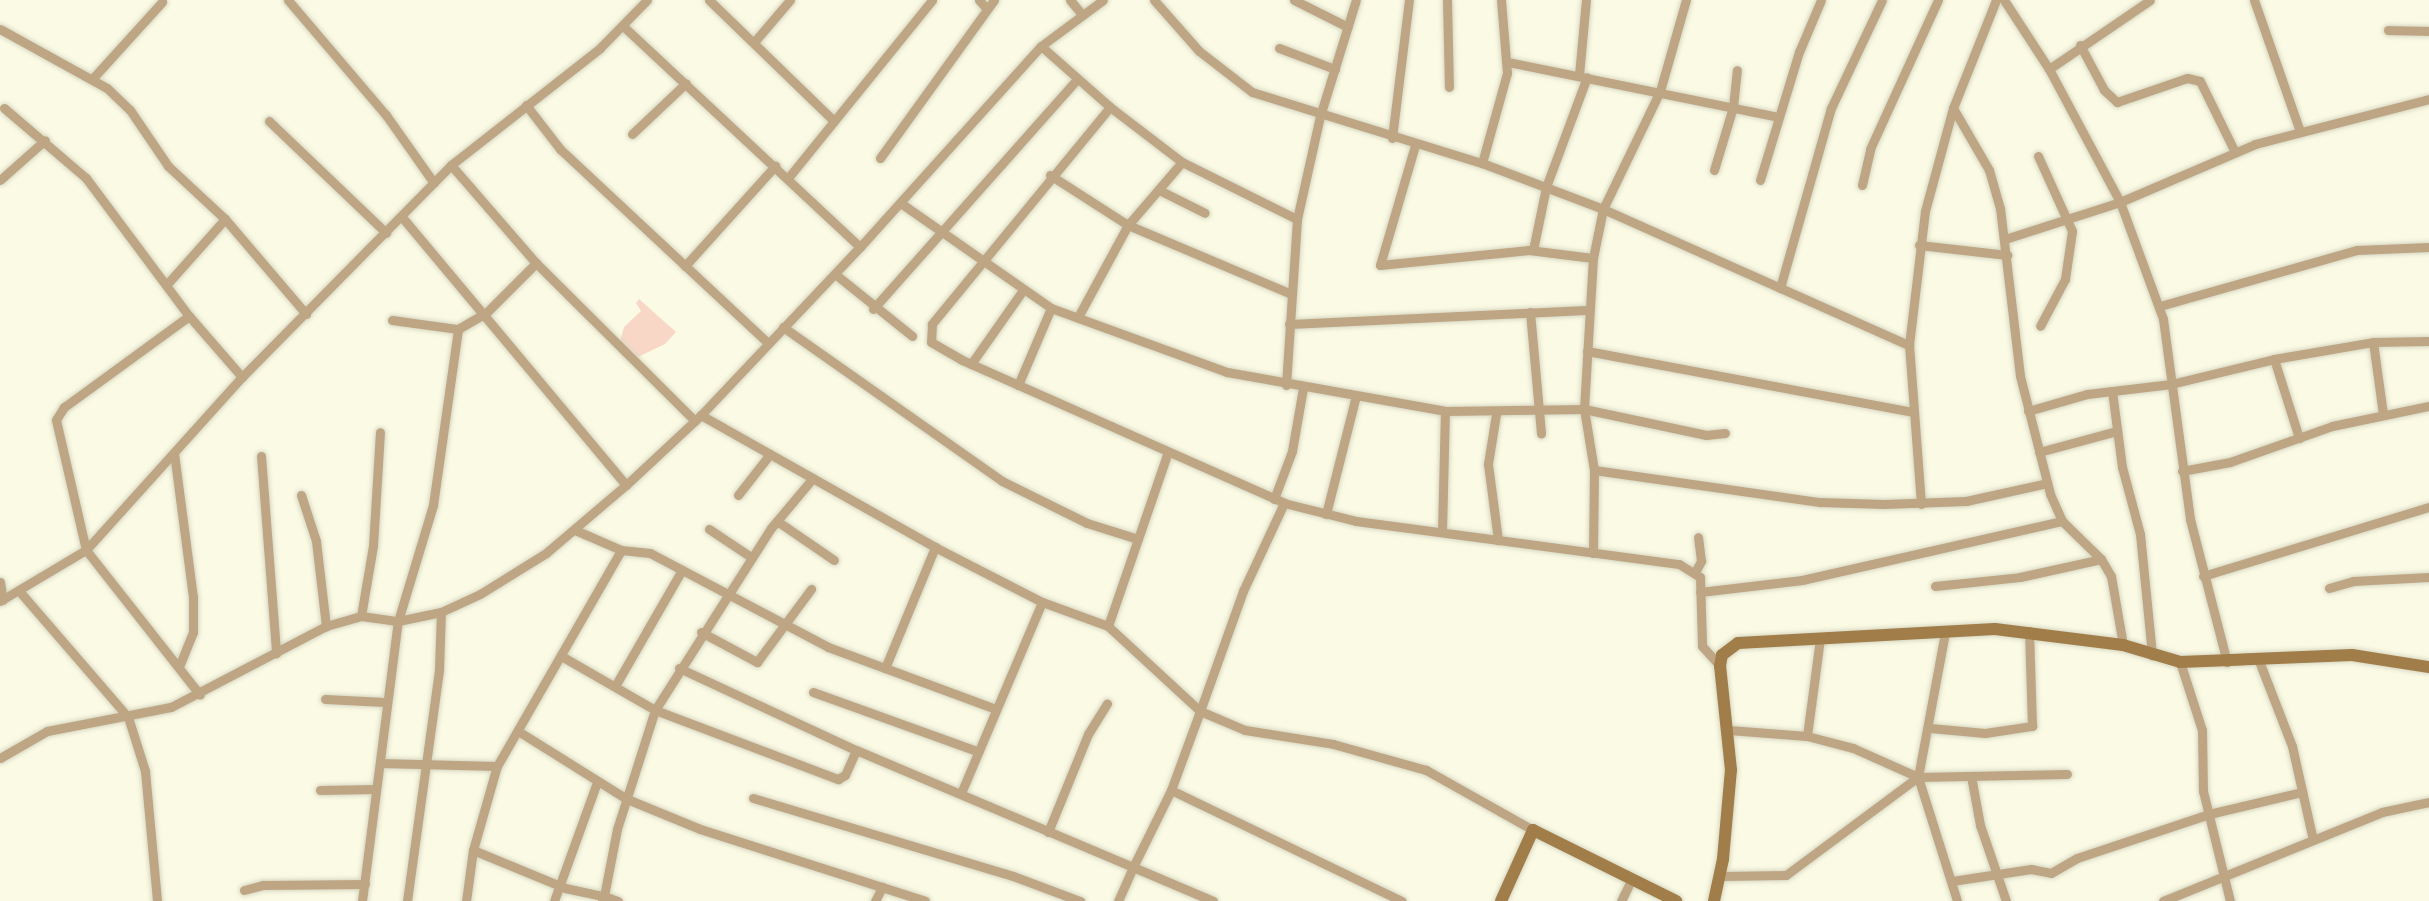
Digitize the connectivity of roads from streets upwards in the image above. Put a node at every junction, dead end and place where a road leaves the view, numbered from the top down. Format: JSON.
{"nodes":[{"id":1,"x":288,"y":0,"type":"edge"},
{"id":2,"x":647,"y":0,"type":"edge"},
{"id":3,"x":709,"y":0,"type":"edge"},
{"id":4,"x":790,"y":0,"type":"edge"},
{"id":5,"x":932,"y":0,"type":"edge"},
{"id":6,"x":979,"y":0,"type":"edge"},
{"id":7,"x":1070,"y":0,"type":"edge"},
{"id":8,"x":1103,"y":0,"type":"edge"},
{"id":9,"x":1154,"y":0,"type":"edge"},
{"id":10,"x":1294,"y":0,"type":"edge"},
{"id":11,"x":1356,"y":0,"type":"edge"},
{"id":12,"x":1409,"y":0,"type":"edge"},
{"id":13,"x":1447,"y":0,"type":"edge"},
{"id":14,"x":1501,"y":0,"type":"edge"},
{"id":15,"x":1586,"y":0,"type":"edge"},
{"id":16,"x":1686,"y":0,"type":"edge"},
{"id":17,"x":1821,"y":0,"type":"edge"},
{"id":18,"x":1882,"y":0,"type":"edge"},
{"id":19,"x":1938,"y":0,"type":"edge"},
{"id":20,"x":1996,"y":0,"type":"edge"},
{"id":21,"x":2004,"y":0,"type":"edge"},
{"id":22,"x":2150,"y":0,"type":"edge"},
{"id":23,"x":2254,"y":0,"type":"edge"},
{"id":24,"x":162,"y":2,"type":"edge"},
{"id":25,"x":991,"y":4,"type":"edge"},
{"id":26,"x":1081,"y":13,"type":"junction"},
{"id":27,"x":623,"y":26,"type":"junction"},
{"id":28,"x":1348,"y":27,"type":"junction"},
{"id":29,"x":0,"y":29,"type":"edge"},
{"id":30,"x":2388,"y":30,"type":"dead end"},
{"id":31,"x":2429,"y":31,"type":"edge"},
{"id":32,"x":755,"y":41,"type":"junction"},
{"id":33,"x":2080,"y":45,"type":"junction"},
{"id":34,"x":1041,"y":46,"type":"junction"},
{"id":35,"x":1279,"y":48,"type":"dead end"},
{"id":36,"x":1508,"y":62,"type":"junction"},
{"id":37,"x":1335,"y":69,"type":"junction"},
{"id":38,"x":2049,"y":69,"type":"junction"},
{"id":39,"x":1737,"y":70,"type":"dead end"},
{"id":40,"x":1583,"y":76,"type":"junction"},
{"id":41,"x":93,"y":78,"type":"junction"},
{"id":42,"x":1077,"y":79,"type":"junction"},
{"id":43,"x":686,"y":83,"type":"junction"},
{"id":44,"x":1449,"y":87,"type":"dead end"},
{"id":45,"x":1660,"y":91,"type":"junction"},
{"id":46,"x":2429,"y":99,"type":"edge"},
{"id":47,"x":526,"y":105,"type":"junction"},
{"id":48,"x":1110,"y":107,"type":"junction"},
{"id":49,"x":1733,"y":107,"type":"junction"},
{"id":50,"x":4,"y":108,"type":"dead end"},
{"id":51,"x":1953,"y":108,"type":"junction"},
{"id":52,"x":1320,"y":116,"type":"junction"},
{"id":53,"x":1778,"y":117,"type":"junction"},
{"id":54,"x":269,"y":121,"type":"dead end"},
{"id":55,"x":834,"y":121,"type":"junction"},
{"id":56,"x":2300,"y":131,"type":"junction"},
{"id":57,"x":632,"y":134,"type":"dead end"},
{"id":58,"x":1392,"y":138,"type":"junction"},
{"id":59,"x":45,"y":140,"type":"junction"},
{"id":60,"x":1415,"y":145,"type":"junction"},
{"id":61,"x":2235,"y":152,"type":"junction"},
{"id":62,"x":2038,"y":156,"type":"dead end"},
{"id":63,"x":880,"y":158,"type":"dead end"},
{"id":64,"x":1182,"y":162,"type":"junction"},
{"id":65,"x":1482,"y":163,"type":"junction"},
{"id":66,"x":451,"y":165,"type":"junction"},
{"id":67,"x":775,"y":166,"type":"junction"},
{"id":68,"x":1714,"y":170,"type":"dead end"},
{"id":69,"x":1050,"y":175,"type":"junction"},
{"id":70,"x":788,"y":178,"type":"junction"},
{"id":71,"x":0,"y":180,"type":"edge"},
{"id":72,"x":1760,"y":180,"type":"dead end"},
{"id":73,"x":434,"y":183,"type":"junction"},
{"id":74,"x":1862,"y":185,"type":"dead end"},
{"id":75,"x":1546,"y":187,"type":"junction"},
{"id":76,"x":1159,"y":190,"type":"junction"},
{"id":77,"x":2120,"y":202,"type":"junction"},
{"id":78,"x":902,"y":204,"type":"junction"},
{"id":79,"x":1603,"y":209,"type":"junction"},
{"id":80,"x":1205,"y":213,"type":"dead end"},
{"id":81,"x":2067,"y":216,"type":"junction"},
{"id":82,"x":402,"y":217,"type":"junction"},
{"id":83,"x":225,"y":219,"type":"junction"},
{"id":84,"x":1297,"y":219,"type":"junction"},
{"id":85,"x":1128,"y":225,"type":"junction"},
{"id":86,"x":386,"y":233,"type":"junction"},
{"id":87,"x":942,"y":234,"type":"junction"},
{"id":88,"x":2005,"y":239,"type":"junction"},
{"id":89,"x":1919,"y":245,"type":"junction"},
{"id":90,"x":860,"y":247,"type":"junction"},
{"id":91,"x":2429,"y":247,"type":"edge"},
{"id":92,"x":1533,"y":250,"type":"junction"},
{"id":93,"x":2007,"y":255,"type":"junction"},
{"id":94,"x":1593,"y":258,"type":"junction"},
{"id":95,"x":536,"y":263,"type":"junction"},
{"id":96,"x":982,"y":264,"type":"junction"},
{"id":97,"x":685,"y":266,"type":"junction"},
{"id":98,"x":835,"y":274,"type":"junction"},
{"id":99,"x":168,"y":283,"type":"junction"},
{"id":100,"x":1780,"y":288,"type":"junction"},
{"id":101,"x":1023,"y":290,"type":"junction"},
{"id":102,"x":1291,"y":294,"type":"junction"},
{"id":103,"x":2160,"y":306,"type":"junction"},
{"id":104,"x":1051,"y":308,"type":"junction"},
{"id":105,"x":873,"y":309,"type":"junction"},
{"id":106,"x":1587,"y":310,"type":"junction"},
{"id":107,"x":1530,"y":312,"type":"junction"},
{"id":108,"x":486,"y":313,"type":"junction"},
{"id":109,"x":306,"y":314,"type":"junction"},
{"id":110,"x":189,"y":316,"type":"junction"},
{"id":111,"x":1078,"y":317,"type":"junction"},
{"id":112,"x":392,"y":320,"type":"dead end"},
{"id":113,"x":1289,"y":324,"type":"junction"},
{"id":114,"x":2040,"y":326,"type":"dead end"},
{"id":115,"x":783,"y":327,"type":"junction"},
{"id":116,"x":458,"y":329,"type":"junction"},
{"id":117,"x":912,"y":336,"type":"dead end"},
{"id":118,"x":2429,"y":341,"type":"edge"},
{"id":119,"x":2373,"y":342,"type":"junction"},
{"id":120,"x":768,"y":343,"type":"junction"},
{"id":121,"x":1909,"y":345,"type":"junction"},
{"id":122,"x":1587,"y":351,"type":"junction"},
{"id":123,"x":2274,"y":359,"type":"junction"},
{"id":124,"x":971,"y":364,"type":"junction"},
{"id":125,"x":242,"y":377,"type":"junction"},
{"id":126,"x":2171,"y":384,"type":"junction"},
{"id":127,"x":1018,"y":385,"type":"junction"},
{"id":128,"x":1286,"y":385,"type":"junction"},
{"id":129,"x":1303,"y":388,"type":"junction"},
{"id":130,"x":2112,"y":391,"type":"junction"},
{"id":131,"x":1355,"y":399,"type":"junction"},
{"id":132,"x":2429,"y":406,"type":"edge"},
{"id":133,"x":1584,"y":409,"type":"junction"},
{"id":134,"x":1445,"y":411,"type":"junction"},
{"id":135,"x":1537,"y":411,"type":"junction"},
{"id":136,"x":2028,"y":411,"type":"junction"},
{"id":137,"x":1912,"y":412,"type":"junction"},
{"id":138,"x":1496,"y":414,"type":"junction"},
{"id":139,"x":2383,"y":414,"type":"junction"},
{"id":140,"x":698,"y":418,"type":"junction"},
{"id":141,"x":2117,"y":431,"type":"junction"},
{"id":142,"x":380,"y":432,"type":"dead end"},
{"id":143,"x":1725,"y":433,"type":"dead end"},
{"id":144,"x":1541,"y":434,"type":"dead end"},
{"id":145,"x":2299,"y":438,"type":"junction"},
{"id":146,"x":1168,"y":452,"type":"junction"},
{"id":147,"x":2039,"y":452,"type":"junction"},
{"id":148,"x":174,"y":453,"type":"junction"},
{"id":149,"x":770,"y":454,"type":"junction"},
{"id":150,"x":261,"y":456,"type":"dead end"},
{"id":151,"x":1594,"y":470,"type":"junction"},
{"id":152,"x":2182,"y":471,"type":"junction"},
{"id":153,"x":813,"y":478,"type":"junction"},
{"id":154,"x":2047,"y":483,"type":"junction"},
{"id":155,"x":626,"y":485,"type":"junction"},
{"id":156,"x":301,"y":495,"type":"dead end"},
{"id":157,"x":738,"y":495,"type":"dead end"},
{"id":158,"x":1279,"y":501,"type":"junction"},
{"id":159,"x":1921,"y":504,"type":"junction"},
{"id":160,"x":2429,"y":507,"type":"edge"},
{"id":161,"x":1326,"y":514,"type":"junction"},
{"id":162,"x":777,"y":521,"type":"junction"},
{"id":163,"x":2062,"y":521,"type":"junction"},
{"id":164,"x":709,"y":529,"type":"dead end"},
{"id":165,"x":575,"y":530,"type":"junction"},
{"id":166,"x":1442,"y":532,"type":"junction"},
{"id":167,"x":1698,"y":537,"type":"dead end"},
{"id":168,"x":1138,"y":539,"type":"junction"},
{"id":169,"x":1498,"y":540,"type":"junction"},
{"id":170,"x":935,"y":547,"type":"junction"},
{"id":171,"x":86,"y":550,"type":"junction"},
{"id":172,"x":621,"y":550,"type":"junction"},
{"id":173,"x":1593,"y":553,"type":"junction"},
{"id":174,"x":751,"y":557,"type":"junction"},
{"id":175,"x":2101,"y":559,"type":"junction"},
{"id":176,"x":834,"y":560,"type":"dead end"},
{"id":177,"x":682,"y":570,"type":"junction"},
{"id":178,"x":1695,"y":572,"type":"junction"},
{"id":179,"x":2203,"y":576,"type":"junction"},
{"id":180,"x":2429,"y":577,"type":"edge"},
{"id":181,"x":0,"y":582,"type":"edge"},
{"id":182,"x":1935,"y":586,"type":"dead end"},
{"id":183,"x":2329,"y":588,"type":"dead end"},
{"id":184,"x":811,"y":589,"type":"dead end"},
{"id":185,"x":20,"y":592,"type":"junction"},
{"id":186,"x":1700,"y":592,"type":"junction"},
{"id":187,"x":726,"y":596,"type":"junction"},
{"id":188,"x":2,"y":601,"type":"edge"},
{"id":189,"x":1042,"y":602,"type":"junction"},
{"id":190,"x":441,"y":612,"type":"junction"},
{"id":191,"x":361,"y":616,"type":"junction"},
{"id":192,"x":398,"y":621,"type":"junction"},
{"id":193,"x":326,"y":626,"type":"junction"},
{"id":194,"x":784,"y":626,"type":"junction"},
{"id":195,"x":1108,"y":626,"type":"junction"},
{"id":196,"x":2029,"y":631,"type":"junction"},
{"id":197,"x":701,"y":632,"type":"junction"},
{"id":198,"x":1945,"y":633,"type":"junction"},
{"id":199,"x":1820,"y":638,"type":"junction"},
{"id":200,"x":2123,"y":645,"type":"junction"},
{"id":201,"x":276,"y":653,"type":"junction"},
{"id":202,"x":2152,"y":655,"type":"junction"},
{"id":203,"x":563,"y":657,"type":"junction"},
{"id":204,"x":2259,"y":661,"type":"junction"},
{"id":205,"x":2180,"y":662,"type":"junction"},
{"id":206,"x":2227,"y":662,"type":"junction"},
{"id":207,"x":180,"y":665,"type":"junction"},
{"id":208,"x":1720,"y":666,"type":"junction"},
{"id":209,"x":2429,"y":667,"type":"edge"},
{"id":210,"x":679,"y":668,"type":"junction"},
{"id":211,"x":885,"y":668,"type":"junction"},
{"id":212,"x":615,"y":686,"type":"junction"},
{"id":213,"x":813,"y":692,"type":"dead end"},
{"id":214,"x":200,"y":695,"type":"junction"},
{"id":215,"x":325,"y":699,"type":"dead end"},
{"id":216,"x":385,"y":702,"type":"junction"},
{"id":217,"x":1107,"y":703,"type":"dead end"},
{"id":218,"x":993,"y":708,"type":"junction"},
{"id":219,"x":655,"y":710,"type":"junction"},
{"id":220,"x":1200,"y":711,"type":"junction"},
{"id":221,"x":128,"y":717,"type":"junction"},
{"id":222,"x":1930,"y":728,"type":"junction"},
{"id":223,"x":1729,"y":730,"type":"junction"},
{"id":224,"x":518,"y":731,"type":"junction"},
{"id":225,"x":1807,"y":736,"type":"junction"},
{"id":226,"x":856,"y":750,"type":"junction"},
{"id":227,"x":977,"y":751,"type":"junction"},
{"id":228,"x":0,"y":758,"type":"edge"},
{"id":229,"x":380,"y":763,"type":"junction"},
{"id":230,"x":427,"y":764,"type":"junction"},
{"id":231,"x":497,"y":766,"type":"junction"},
{"id":232,"x":2067,"y":774,"type":"dead end"},
{"id":233,"x":1971,"y":776,"type":"junction"},
{"id":234,"x":1918,"y":777,"type":"junction"},
{"id":235,"x":597,"y":782,"type":"junction"},
{"id":236,"x":376,"y":789,"type":"junction"},
{"id":237,"x":320,"y":790,"type":"dead end"},
{"id":238,"x":1171,"y":790,"type":"junction"},
{"id":239,"x":2302,"y":792,"type":"junction"},
{"id":240,"x":961,"y":793,"type":"junction"},
{"id":241,"x":753,"y":798,"type":"dead end"},
{"id":242,"x":627,"y":799,"type":"junction"},
{"id":243,"x":2429,"y":802,"type":"edge"},
{"id":244,"x":2209,"y":814,"type":"junction"},
{"id":245,"x":1533,"y":830,"type":"junction"},
{"id":246,"x":1048,"y":832,"type":"junction"},
{"id":247,"x":2313,"y":840,"type":"junction"},
{"id":248,"x":473,"y":850,"type":"junction"},
{"id":249,"x":1133,"y":867,"type":"junction"},
{"id":250,"x":1998,"y":873,"type":"junction"},
{"id":251,"x":1721,"y":876,"type":"junction"},
{"id":252,"x":2221,"y":877,"type":"junction"},
{"id":253,"x":1632,"y":878,"type":"junction"},
{"id":254,"x":1952,"y":881,"type":"junction"},
{"id":255,"x":365,"y":884,"type":"junction"},
{"id":256,"x":558,"y":885,"type":"junction"},
{"id":257,"x":882,"y":887,"type":"junction"},
{"id":258,"x":244,"y":890,"type":"dead end"},
{"id":259,"x":603,"y":898,"type":"edge"},
{"id":260,"x":157,"y":901,"type":"edge"},
{"id":261,"x":362,"y":901,"type":"edge"},
{"id":262,"x":407,"y":901,"type":"edge"},
{"id":263,"x":466,"y":901,"type":"edge"},
{"id":264,"x":554,"y":901,"type":"edge"},
{"id":265,"x":618,"y":901,"type":"edge"},
{"id":266,"x":875,"y":901,"type":"edge"},
{"id":267,"x":925,"y":901,"type":"edge"},
{"id":268,"x":1080,"y":901,"type":"edge"},
{"id":269,"x":1118,"y":901,"type":"edge"},
{"id":270,"x":1213,"y":901,"type":"edge"},
{"id":271,"x":1402,"y":901,"type":"edge"},
{"id":272,"x":1501,"y":901,"type":"edge"},
{"id":273,"x":1621,"y":901,"type":"edge"},
{"id":274,"x":1676,"y":901,"type":"edge"},
{"id":275,"x":1714,"y":901,"type":"edge"},
{"id":276,"x":1957,"y":901,"type":"edge"},
{"id":277,"x":2006,"y":901,"type":"edge"},
{"id":278,"x":2163,"y":901,"type":"edge"},
{"id":279,"x":2230,"y":901,"type":"edge"}],
"edges":[{"from":1,"to":73,"type":"street"},
{"from":2,"to":27,"type":"street"},
{"from":3,"to":32,"type":"street"},
{"from":4,"to":32,"type":"street"},
{"from":5,"to":55,"type":"street"},
{"from":6,"to":25,"type":"street"},
{"from":7,"to":26,"type":"street"},
{"from":8,"to":26,"type":"street"},
{"from":9,"to":52,"type":"street"},
{"from":10,"to":28,"type":"street"},
{"from":11,"to":28,"type":"street"},
{"from":12,"to":58,"type":"street"},
{"from":13,"to":44,"type":"street"},
{"from":14,"to":36,"type":"street"},
{"from":15,"to":40,"type":"street"},
{"from":16,"to":45,"type":"street"},
{"from":17,"to":53,"type":"street"},
{"from":18,"to":100,"type":"street"},
{"from":19,"to":74,"type":"street"},
{"from":20,"to":51,"type":"street"},
{"from":21,"to":38,"type":"street"},
{"from":22,"to":33,"type":"street"},
{"from":23,"to":56,"type":"street"},
{"from":24,"to":41,"type":"street"},
{"from":25,"to":63,"type":"street"},
{"from":26,"to":34,"type":"street"},
{"from":27,"to":43,"type":"street"},
{"from":27,"to":47,"type":"street"},
{"from":28,"to":37,"type":"street"},
{"from":29,"to":41,"type":"street"},
{"from":30,"to":31,"type":"street"},
{"from":32,"to":55,"type":"street"},
{"from":33,"to":38,"type":"street"},
{"from":33,"to":61,"type":"street"},
{"from":34,"to":42,"type":"street"},
{"from":34,"to":78,"type":"street"},
{"from":35,"to":37,"type":"street"},
{"from":36,"to":40,"type":"street"},
{"from":36,"to":65,"type":"street"},
{"from":37,"to":52,"type":"street"},
{"from":38,"to":77,"type":"street"},
{"from":39,"to":49,"type":"street"},
{"from":40,"to":45,"type":"street"},
{"from":40,"to":75,"type":"street"},
{"from":41,"to":83,"type":"street"},
{"from":42,"to":48,"type":"street"},
{"from":42,"to":87,"type":"street"},
{"from":43,"to":57,"type":"street"},
{"from":43,"to":67,"type":"street"},
{"from":45,"to":49,"type":"street"},
{"from":45,"to":79,"type":"street"},
{"from":46,"to":56,"type":"street"},
{"from":47,"to":66,"type":"street"},
{"from":47,"to":97,"type":"street"},
{"from":48,"to":64,"type":"street"},
{"from":48,"to":69,"type":"street"},
{"from":49,"to":53,"type":"street"},
{"from":49,"to":68,"type":"street"},
{"from":50,"to":59,"type":"street"},
{"from":51,"to":88,"type":"street"},
{"from":51,"to":89,"type":"street"},
{"from":52,"to":58,"type":"street"},
{"from":52,"to":84,"type":"street"},
{"from":53,"to":72,"type":"street"},
{"from":54,"to":86,"type":"street"},
{"from":55,"to":70,"type":"street"},
{"from":56,"to":61,"type":"street"},
{"from":58,"to":60,"type":"street"},
{"from":59,"to":71,"type":"street"},
{"from":59,"to":99,"type":"street"},
{"from":60,"to":65,"type":"street"},
{"from":60,"to":92,"type":"street"},
{"from":61,"to":77,"type":"street"},
{"from":62,"to":81,"type":"street"},
{"from":64,"to":76,"type":"street"},
{"from":64,"to":84,"type":"street"},
{"from":65,"to":75,"type":"street"},
{"from":66,"to":73,"type":"street"},
{"from":66,"to":95,"type":"street"},
{"from":67,"to":70,"type":"street"},
{"from":67,"to":97,"type":"street"},
{"from":69,"to":85,"type":"street"},
{"from":69,"to":96,"type":"street"},
{"from":70,"to":90,"type":"street"},
{"from":73,"to":82,"type":"street"},
{"from":75,"to":79,"type":"street"},
{"from":75,"to":92,"type":"street"},
{"from":76,"to":80,"type":"street"},
{"from":76,"to":85,"type":"street"},
{"from":77,"to":81,"type":"street"},
{"from":77,"to":103,"type":"street"},
{"from":78,"to":87,"type":"street"},
{"from":78,"to":90,"type":"street"},
{"from":79,"to":94,"type":"street"},
{"from":79,"to":100,"type":"street"},
{"from":81,"to":88,"type":"street"},
{"from":81,"to":114,"type":"street"},
{"from":82,"to":86,"type":"street"},
{"from":82,"to":108,"type":"street"},
{"from":83,"to":99,"type":"street"},
{"from":83,"to":109,"type":"street"},
{"from":84,"to":102,"type":"street"},
{"from":85,"to":102,"type":"street"},
{"from":85,"to":111,"type":"street"},
{"from":86,"to":109,"type":"street"},
{"from":87,"to":96,"type":"street"},
{"from":87,"to":105,"type":"street"},
{"from":88,"to":93,"type":"street"},
{"from":89,"to":93,"type":"street"},
{"from":89,"to":121,"type":"street"},
{"from":90,"to":98,"type":"street"},
{"from":91,"to":103,"type":"street"},
{"from":92,"to":94,"type":"street"},
{"from":93,"to":136,"type":"street"},
{"from":94,"to":106,"type":"street"},
{"from":95,"to":108,"type":"street"},
{"from":95,"to":140,"type":"street"},
{"from":96,"to":101,"type":"street"},
{"from":96,"to":124,"type":"street"},
{"from":97,"to":120,"type":"street"},
{"from":98,"to":105,"type":"street"},
{"from":98,"to":115,"type":"street"},
{"from":99,"to":110,"type":"street"},
{"from":100,"to":121,"type":"street"},
{"from":101,"to":104,"type":"street"},
{"from":101,"to":124,"type":"street"},
{"from":102,"to":113,"type":"street"},
{"from":103,"to":126,"type":"street"},
{"from":104,"to":111,"type":"street"},
{"from":104,"to":127,"type":"street"},
{"from":105,"to":117,"type":"street"},
{"from":106,"to":107,"type":"street"},
{"from":106,"to":122,"type":"street"},
{"from":107,"to":113,"type":"street"},
{"from":107,"to":135,"type":"street"},
{"from":108,"to":116,"type":"street"},
{"from":108,"to":155,"type":"street"},
{"from":109,"to":125,"type":"street"},
{"from":110,"to":125,"type":"street"},
{"from":110,"to":171,"type":"street"},
{"from":111,"to":128,"type":"street"},
{"from":112,"to":116,"type":"street"},
{"from":113,"to":128,"type":"street"},
{"from":115,"to":120,"type":"street"},
{"from":115,"to":168,"type":"street"},
{"from":116,"to":192,"type":"street"},
{"from":118,"to":119,"type":"street"},
{"from":119,"to":123,"type":"street"},
{"from":119,"to":139,"type":"street"},
{"from":120,"to":140,"type":"street"},
{"from":121,"to":137,"type":"street"},
{"from":122,"to":133,"type":"street"},
{"from":122,"to":137,"type":"street"},
{"from":123,"to":126,"type":"street"},
{"from":123,"to":145,"type":"street"},
{"from":124,"to":127,"type":"street"},
{"from":125,"to":148,"type":"street"},
{"from":126,"to":130,"type":"street"},
{"from":126,"to":152,"type":"street"},
{"from":127,"to":146,"type":"street"},
{"from":128,"to":129,"type":"street"},
{"from":129,"to":131,"type":"street"},
{"from":129,"to":158,"type":"street"},
{"from":130,"to":136,"type":"street"},
{"from":130,"to":141,"type":"street"},
{"from":131,"to":134,"type":"street"},
{"from":131,"to":161,"type":"street"},
{"from":132,"to":139,"type":"street"},
{"from":133,"to":135,"type":"street"},
{"from":133,"to":143,"type":"street"},
{"from":133,"to":151,"type":"street"},
{"from":134,"to":138,"type":"street"},
{"from":134,"to":166,"type":"street"},
{"from":135,"to":138,"type":"street"},
{"from":135,"to":144,"type":"street"},
{"from":136,"to":147,"type":"street"},
{"from":137,"to":159,"type":"street"},
{"from":138,"to":169,"type":"street"},
{"from":139,"to":145,"type":"street"},
{"from":140,"to":149,"type":"street"},
{"from":140,"to":155,"type":"street"},
{"from":141,"to":147,"type":"street"},
{"from":141,"to":202,"type":"street"},
{"from":142,"to":191,"type":"street"},
{"from":145,"to":152,"type":"street"},
{"from":146,"to":158,"type":"street"},
{"from":146,"to":168,"type":"street"},
{"from":147,"to":154,"type":"street"},
{"from":148,"to":171,"type":"street"},
{"from":148,"to":207,"type":"street"},
{"from":149,"to":153,"type":"street"},
{"from":149,"to":157,"type":"street"},
{"from":150,"to":201,"type":"street"},
{"from":151,"to":159,"type":"street"},
{"from":151,"to":173,"type":"street"},
{"from":152,"to":179,"type":"street"},
{"from":153,"to":162,"type":"street"},
{"from":153,"to":170,"type":"street"},
{"from":154,"to":159,"type":"street"},
{"from":154,"to":163,"type":"street"},
{"from":155,"to":165,"type":"street"},
{"from":156,"to":193,"type":"street"},
{"from":158,"to":161,"type":"street"},
{"from":158,"to":220,"type":"street"},
{"from":160,"to":179,"type":"street"},
{"from":161,"to":166,"type":"street"},
{"from":162,"to":174,"type":"street"},
{"from":162,"to":176,"type":"street"},
{"from":163,"to":175,"type":"street"},
{"from":163,"to":186,"type":"street"},
{"from":164,"to":174,"type":"street"},
{"from":165,"to":172,"type":"street"},
{"from":165,"to":190,"type":"street"},
{"from":166,"to":169,"type":"street"},
{"from":167,"to":178,"type":"street"},
{"from":168,"to":195,"type":"street"},
{"from":169,"to":173,"type":"street"},
{"from":170,"to":189,"type":"street"},
{"from":170,"to":211,"type":"street"},
{"from":171,"to":185,"type":"street"},
{"from":171,"to":207,"type":"street"},
{"from":172,"to":177,"type":"street"},
{"from":172,"to":203,"type":"street"},
{"from":173,"to":178,"type":"street"},
{"from":174,"to":187,"type":"street"},
{"from":175,"to":182,"type":"street"},
{"from":175,"to":200,"type":"street"},
{"from":177,"to":187,"type":"street"},
{"from":177,"to":212,"type":"street"},
{"from":178,"to":186,"type":"street"},
{"from":179,"to":206,"type":"street"},
{"from":180,"to":183,"type":"street"},
{"from":181,"to":188,"type":"street"},
{"from":184,"to":194,"type":"street"},
{"from":185,"to":188,"type":"street"},
{"from":185,"to":221,"type":"street"},
{"from":186,"to":208,"type":"street"},
{"from":187,"to":194,"type":"street"},
{"from":187,"to":197,"type":"street"},
{"from":189,"to":195,"type":"street"},
{"from":189,"to":218,"type":"street"},
{"from":190,"to":192,"type":"street"},
{"from":190,"to":230,"type":"street"},
{"from":191,"to":192,"type":"street"},
{"from":191,"to":193,"type":"street"},
{"from":192,"to":216,"type":"street"},
{"from":193,"to":201,"type":"street"},
{"from":194,"to":197,"type":"street"},
{"from":194,"to":211,"type":"street"},
{"from":195,"to":220,"type":"street"},
{"from":196,"to":198,"type":"street"},
{"from":196,"to":200,"type":"street"},
{"from":196,"to":222,"type":"street"},
{"from":197,"to":210,"type":"street"},
{"from":198,"to":199,"type":"street"},
{"from":198,"to":222,"type":"street"},
{"from":199,"to":208,"type":"street"},
{"from":199,"to":225,"type":"street"},
{"from":200,"to":202,"type":"street"},
{"from":201,"to":214,"type":"street"},
{"from":202,"to":205,"type":"street"},
{"from":203,"to":212,"type":"street"},
{"from":203,"to":224,"type":"street"},
{"from":204,"to":206,"type":"street"},
{"from":204,"to":209,"type":"street"},
{"from":204,"to":239,"type":"street"},
{"from":205,"to":206,"type":"street"},
{"from":205,"to":244,"type":"street"},
{"from":207,"to":214,"type":"street"},
{"from":208,"to":223,"type":"street"},
{"from":210,"to":219,"type":"street"},
{"from":210,"to":226,"type":"street"},
{"from":211,"to":218,"type":"street"},
{"from":212,"to":219,"type":"street"},
{"from":213,"to":227,"type":"street"},
{"from":214,"to":221,"type":"street"},
{"from":215,"to":216,"type":"street"},
{"from":216,"to":229,"type":"street"},
{"from":217,"to":246,"type":"street"},
{"from":218,"to":227,"type":"street"},
{"from":219,"to":226,"type":"street"},
{"from":219,"to":242,"type":"street"},
{"from":220,"to":238,"type":"street"},
{"from":220,"to":245,"type":"street"},
{"from":221,"to":228,"type":"street"},
{"from":221,"to":260,"type":"street"},
{"from":222,"to":234,"type":"street"},
{"from":223,"to":225,"type":"street"},
{"from":223,"to":251,"type":"street"},
{"from":224,"to":231,"type":"street"},
{"from":224,"to":235,"type":"street"},
{"from":225,"to":234,"type":"street"},
{"from":226,"to":240,"type":"street"},
{"from":227,"to":240,"type":"street"},
{"from":229,"to":230,"type":"street"},
{"from":229,"to":236,"type":"street"},
{"from":230,"to":231,"type":"street"},
{"from":230,"to":262,"type":"street"},
{"from":231,"to":248,"type":"street"},
{"from":232,"to":233,"type":"street"},
{"from":233,"to":234,"type":"street"},
{"from":233,"to":250,"type":"street"},
{"from":234,"to":251,"type":"street"},
{"from":234,"to":254,"type":"street"},
{"from":235,"to":242,"type":"street"},
{"from":235,"to":256,"type":"street"},
{"from":236,"to":237,"type":"street"},
{"from":236,"to":255,"type":"street"},
{"from":238,"to":249,"type":"street"},
{"from":238,"to":271,"type":"street"},
{"from":239,"to":244,"type":"street"},
{"from":239,"to":247,"type":"street"},
{"from":240,"to":246,"type":"street"},
{"from":241,"to":268,"type":"street"},
{"from":242,"to":257,"type":"street"},
{"from":242,"to":259,"type":"street"},
{"from":243,"to":247,"type":"street"},
{"from":244,"to":250,"type":"street"},
{"from":244,"to":252,"type":"street"},
{"from":245,"to":253,"type":"street"},
{"from":245,"to":272,"type":"street"},
{"from":246,"to":249,"type":"street"},
{"from":247,"to":252,"type":"street"},
{"from":248,"to":256,"type":"street"},
{"from":248,"to":263,"type":"street"},
{"from":249,"to":269,"type":"street"},
{"from":249,"to":270,"type":"street"},
{"from":250,"to":254,"type":"street"},
{"from":250,"to":277,"type":"street"},
{"from":251,"to":275,"type":"street"},
{"from":252,"to":278,"type":"street"},
{"from":252,"to":279,"type":"street"},
{"from":253,"to":273,"type":"street"},
{"from":253,"to":274,"type":"street"},
{"from":254,"to":276,"type":"street"},
{"from":255,"to":258,"type":"street"},
{"from":255,"to":261,"type":"street"},
{"from":256,"to":259,"type":"street"},
{"from":256,"to":264,"type":"street"},
{"from":257,"to":266,"type":"street"},
{"from":257,"to":267,"type":"street"},
{"from":259,"to":265,"type":"street"}]}
